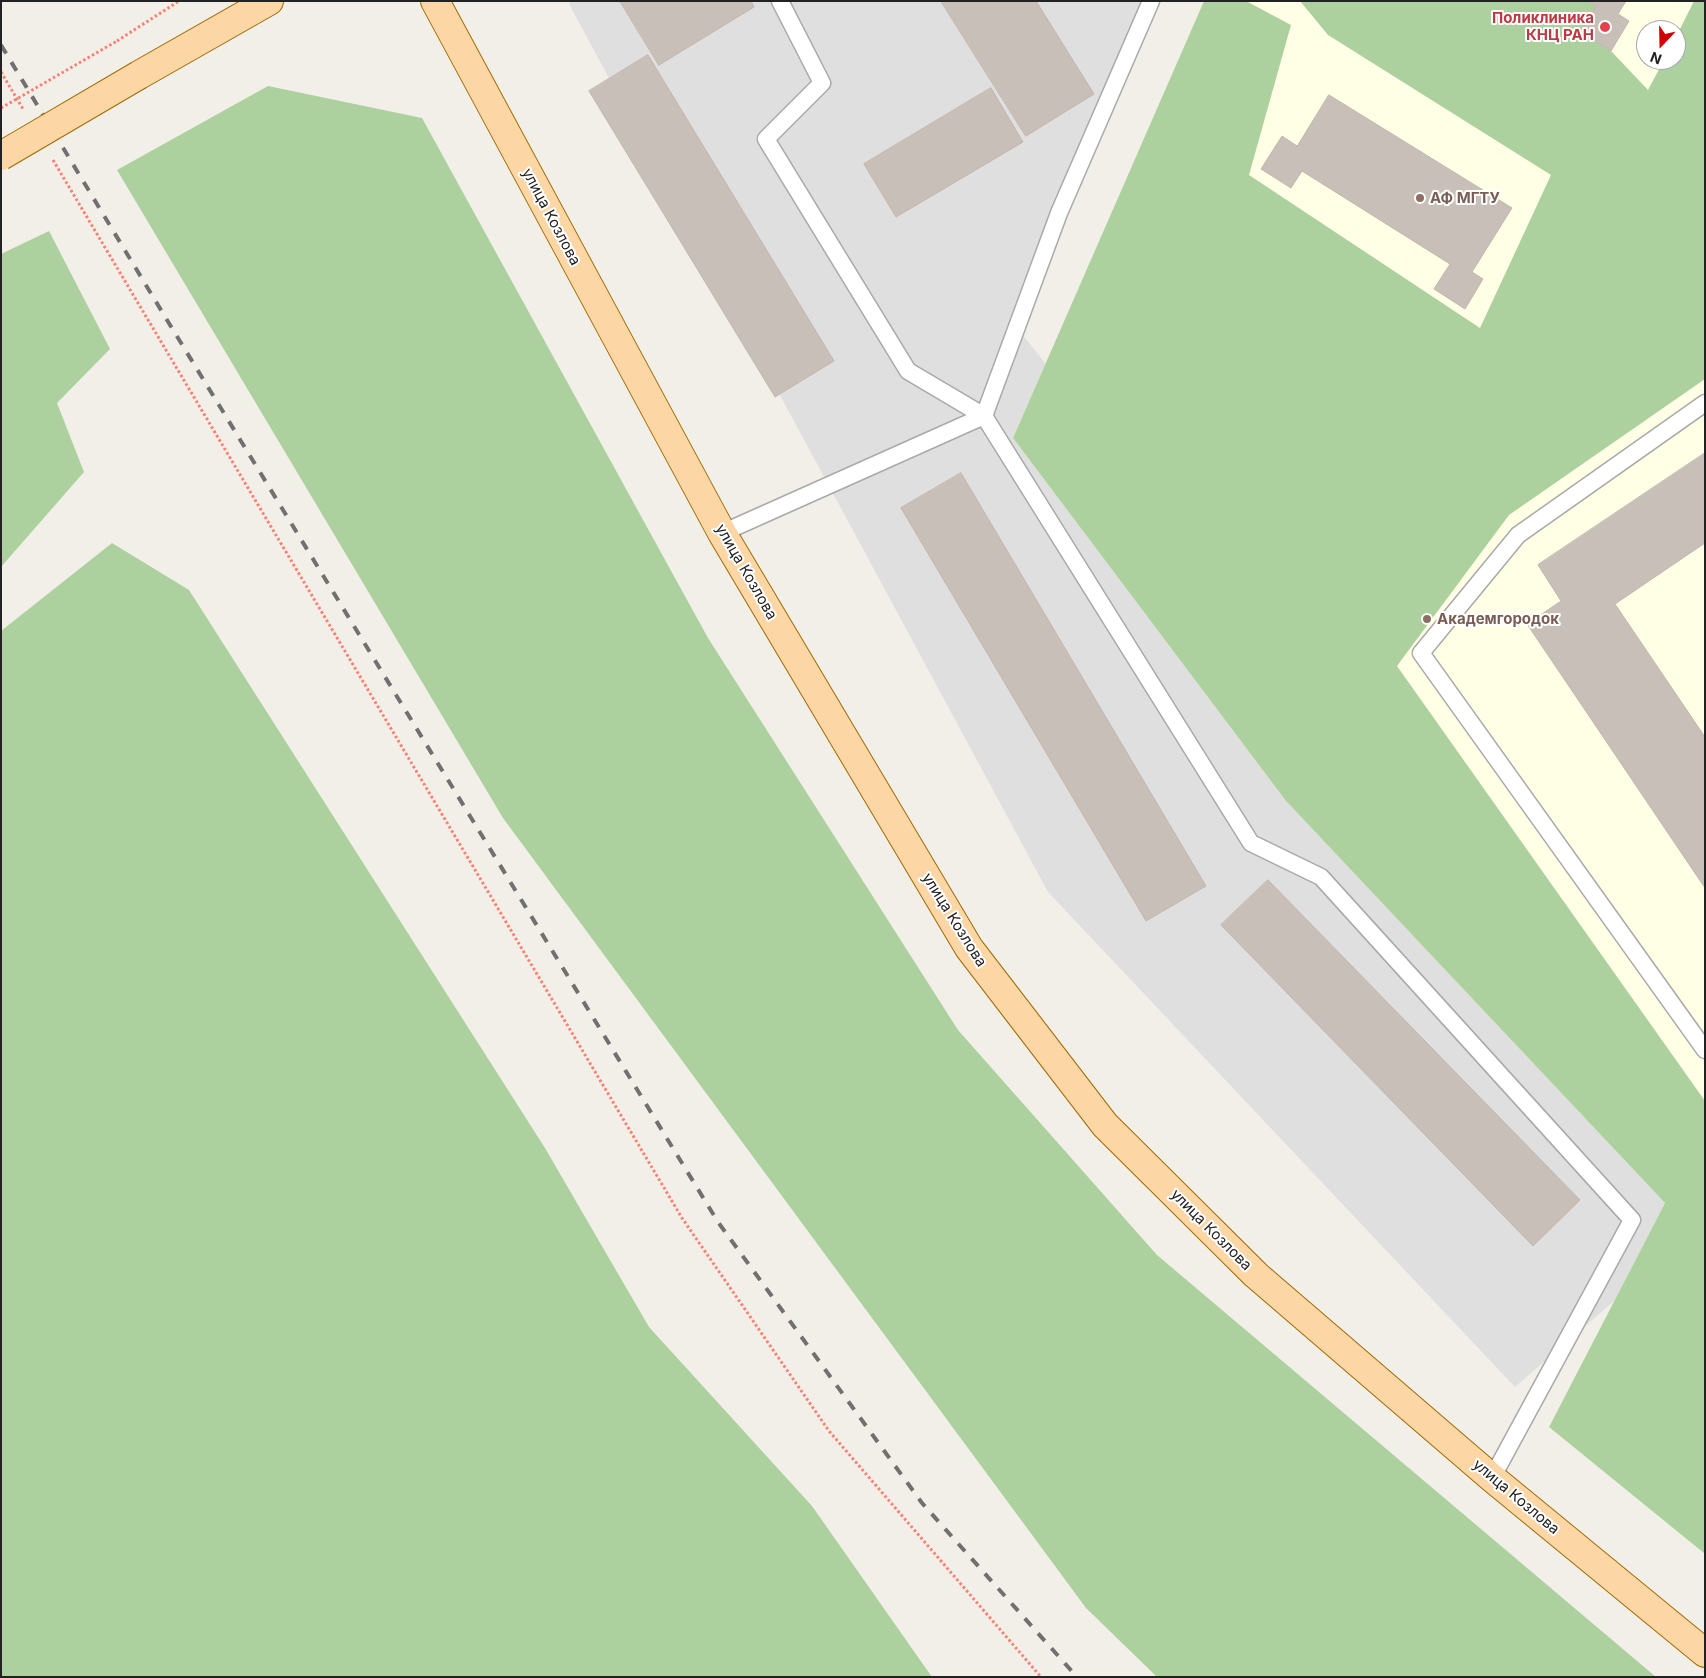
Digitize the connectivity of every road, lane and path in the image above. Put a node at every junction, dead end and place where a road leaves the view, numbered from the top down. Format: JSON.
{"nodes":[{"id":1,"x":178,"y":1,"type":"edge"},
{"id":2,"x":269,"y":1,"type":"edge"},
{"id":3,"x":435,"y":1,"type":"edge"},
{"id":4,"x":780,"y":1,"type":"edge"},
{"id":5,"x":1151,"y":1,"type":"edge"},
{"id":6,"x":1,"y":72,"type":"edge"},
{"id":7,"x":1,"y":108,"type":"edge"},
{"id":8,"x":27,"y":115,"type":"dead end"},
{"id":9,"x":1,"y":156,"type":"edge"},
{"id":10,"x":52,"y":158,"type":"dead end"},
{"id":11,"x":1705,"y":403,"type":"edge"},
{"id":12,"x":984,"y":416,"type":"junction"},
{"id":13,"x":722,"y":533,"type":"junction"},
{"id":14,"x":1705,"y":1050,"type":"edge"},
{"id":15,"x":1492,"y":1478,"type":"junction"},
{"id":16,"x":1705,"y":1653,"type":"edge"},
{"id":17,"x":1041,"y":1677,"type":"edge"}],
"edges":[{"from":1,"to":7,"type":"path","bridge":true},
{"from":2,"to":9,"type":"main road","bridge":true},
{"from":3,"to":13,"type":"main road","name":"улица Козлова"},
{"from":4,"to":12,"type":"lane"},
{"from":5,"to":12,"type":"lane"},
{"from":6,"to":8,"type":"path"},
{"from":10,"to":17,"type":"path"},
{"from":11,"to":14,"type":"lane"},
{"from":12,"to":13,"type":"lane"},
{"from":12,"to":15,"type":"lane"},
{"from":13,"to":15,"type":"main road","name":"улица Козлова"},
{"from":15,"to":16,"type":"main road","name":"улица Козлова"}]}
